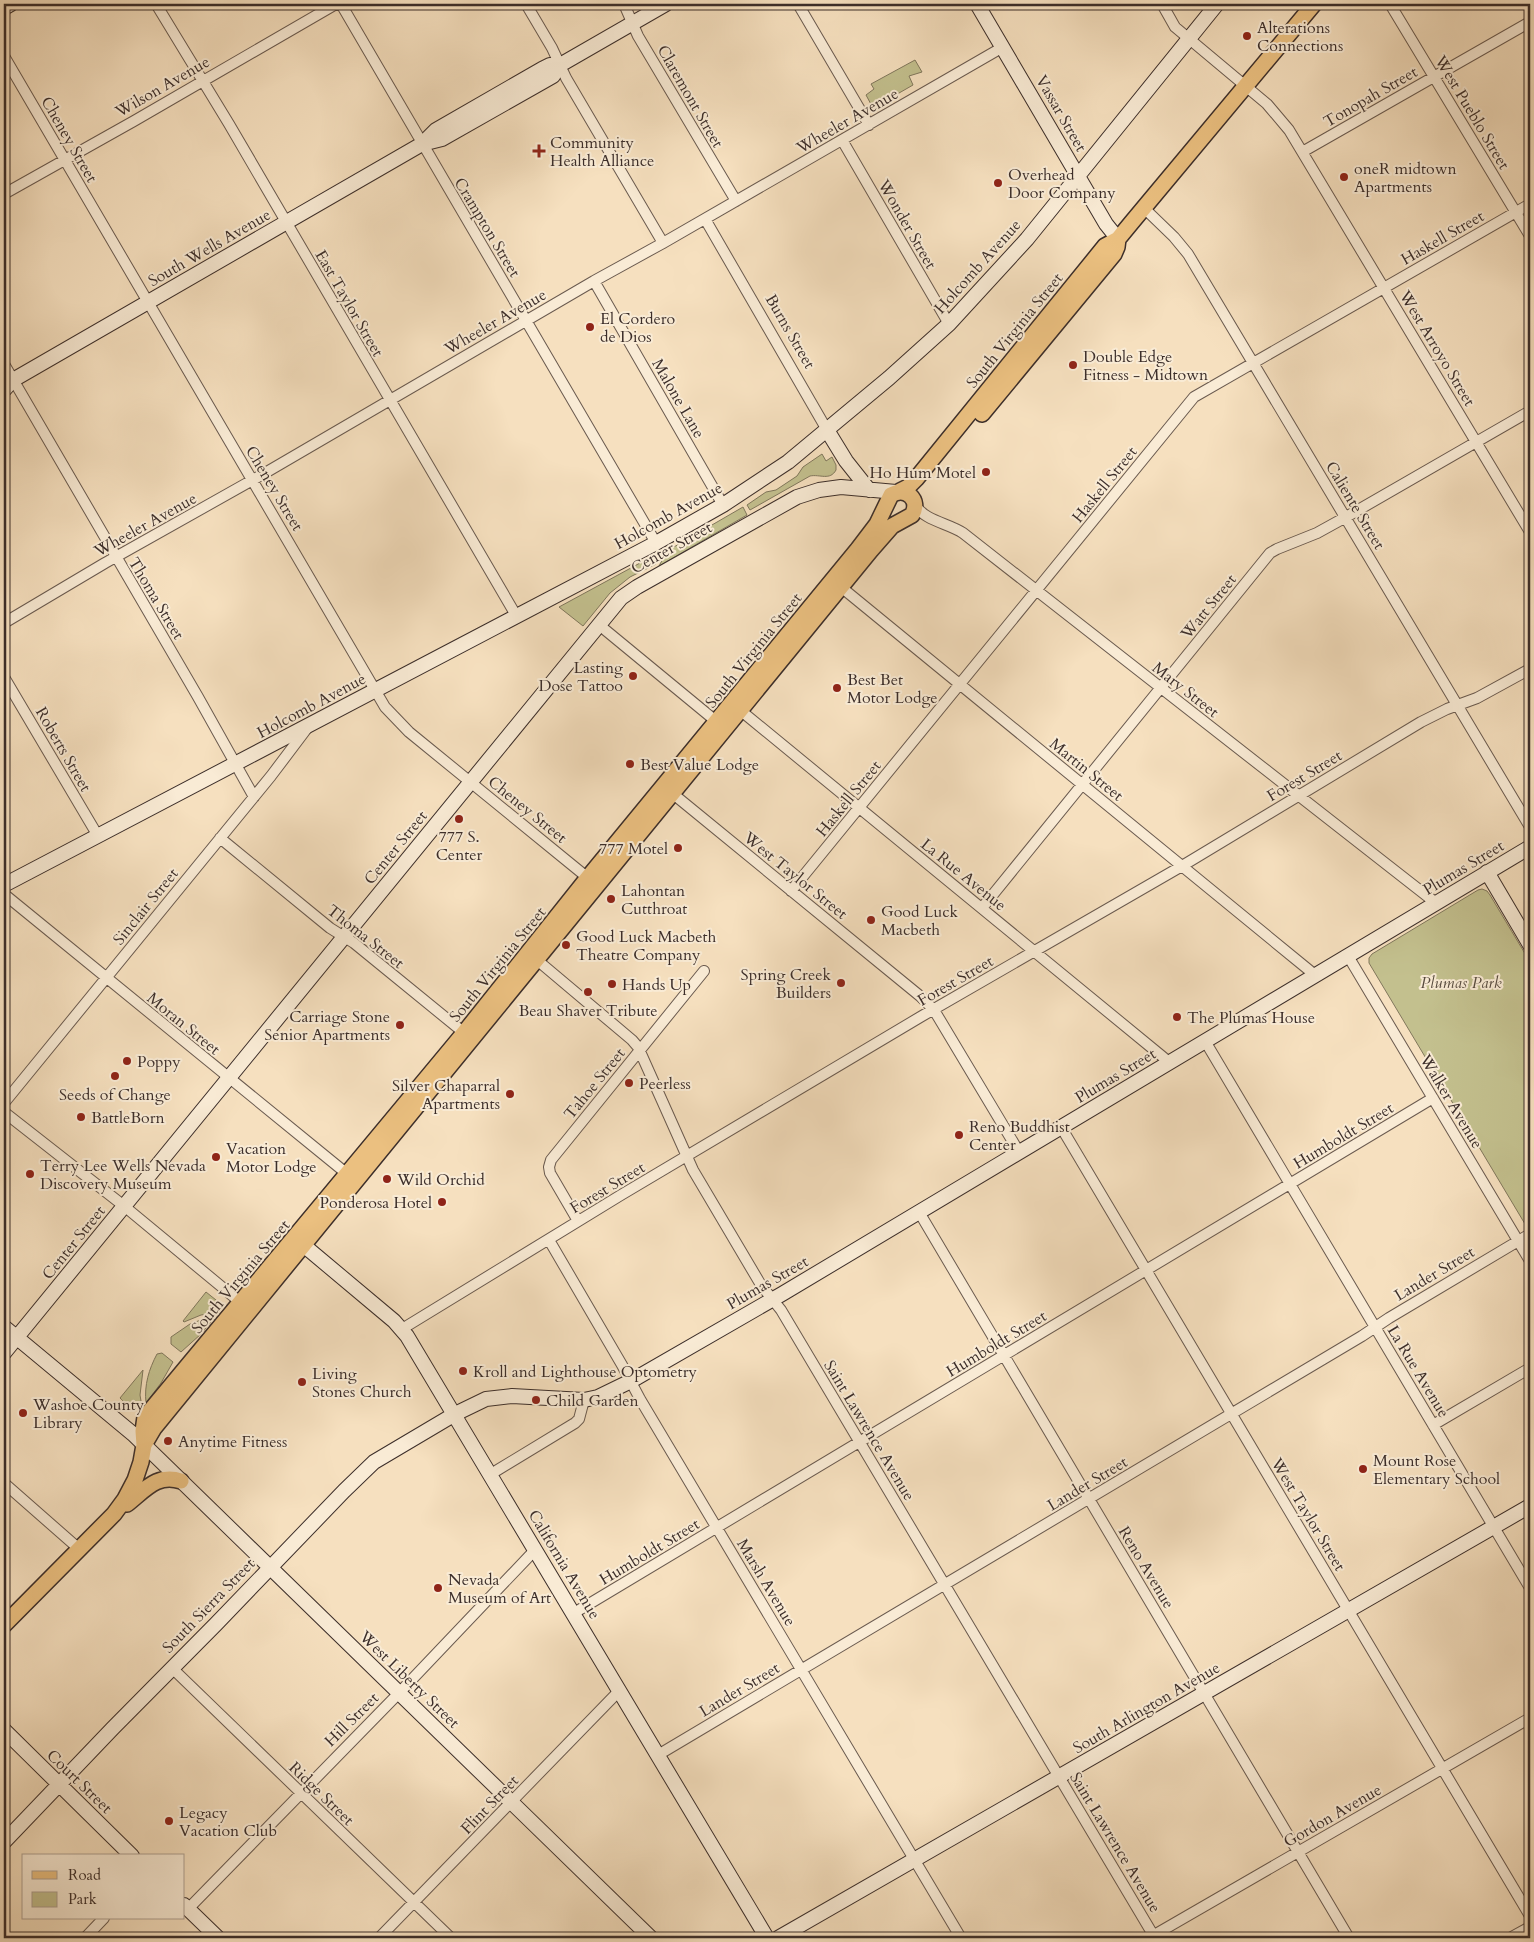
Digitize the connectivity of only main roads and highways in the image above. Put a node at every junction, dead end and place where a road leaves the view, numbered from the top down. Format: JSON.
{"nodes":[{"id":1,"x":1314,"y":4,"type":"edge"},
{"id":2,"x":1118,"y":239,"type":"junction"},
{"id":3,"x":898,"y":492,"type":"junction"},
{"id":4,"x":915,"y":504,"type":"junction"},
{"id":5,"x":886,"y":505,"type":"junction"},
{"id":6,"x":902,"y":520,"type":"junction"},
{"id":7,"x":672,"y":778,"type":"junction"},
{"id":8,"x":672,"y":794,"type":"junction"},
{"id":9,"x":563,"y":919,"type":"junction"},
{"id":10,"x":467,"y":1036,"type":"junction"},
{"id":11,"x":298,"y":1242,"type":"junction"},
{"id":12,"x":240,"y":1302,"type":"junction"},
{"id":13,"x":214,"y":1354,"type":"junction"},
{"id":14,"x":144,"y":1445,"type":"junction"},
{"id":15,"x":182,"y":1482,"type":"road end"},
{"id":16,"x":114,"y":1514,"type":"junction"},
{"id":17,"x":4,"y":1626,"type":"edge"}],
"edges":[{"from":1,"to":2,"type":"main road","name":"South Virginia Street"},
{"from":2,"to":3,"type":"main road","name":"South Virginia Street"},
{"from":2,"to":4,"type":"main road","name":"South Virginia Street"},
{"from":3,"to":4,"type":"main road"},
{"from":3,"to":5,"type":"main road"},
{"from":4,"to":6,"type":"main road"},
{"from":5,"to":6,"type":"main road"},
{"from":5,"to":7,"type":"main road","name":"South Virginia Street"},
{"from":6,"to":8,"type":"main road","name":"South Virginia Street"},
{"from":7,"to":8,"type":"main road"},
{"from":7,"to":9,"type":"main road","name":"South Virginia Street"},
{"from":8,"to":9,"type":"main road","name":"South Virginia Street"},
{"from":9,"to":10,"type":"main road","name":"South Virginia Street"},
{"from":9,"to":10,"type":"main road","name":"South Virginia Street"},
{"from":10,"to":11,"type":"main road","name":"South Virginia Street"},
{"from":10,"to":11,"type":"main road","name":"South Virginia Street"},
{"from":11,"to":12,"type":"main road","name":"South Virginia Street"},
{"from":11,"to":13,"type":"main road","name":"South Virginia Street"},
{"from":12,"to":13,"type":"main road"},
{"from":12,"to":14,"type":"main road","name":"South Virginia Street"},
{"from":13,"to":14,"type":"main road","name":"South Virginia Street"},
{"from":14,"to":16,"type":"main road","name":"South Virginia Street"},
{"from":15,"to":16,"type":"main road"},
{"from":16,"to":17,"type":"main road","name":"South Virginia Street"}]}
